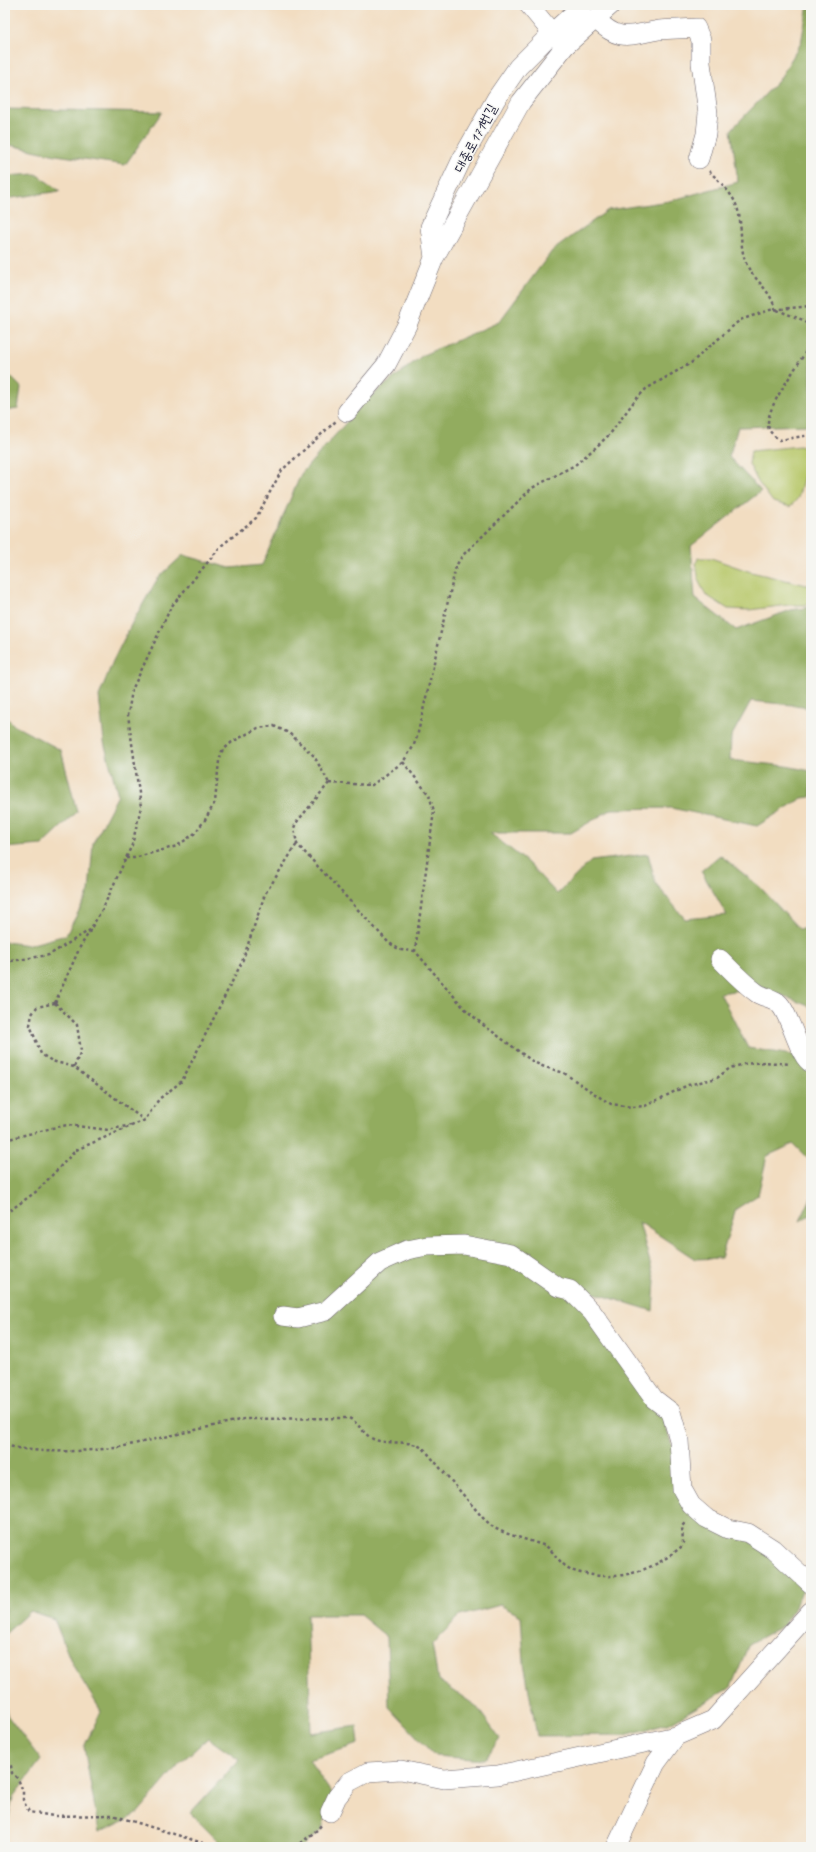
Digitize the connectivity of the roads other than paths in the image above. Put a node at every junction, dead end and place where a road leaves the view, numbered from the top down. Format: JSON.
{"nodes":[{"id":1,"x":529,"y":5,"type":"edge"},
{"id":2,"x":583,"y":5,"type":"edge"},
{"id":3,"x":611,"y":5,"type":"edge"},
{"id":4,"x":596,"y":19,"type":"junction"},
{"id":5,"x":558,"y":40,"type":"junction"},
{"id":6,"x":699,"y":159,"type":"road end"},
{"id":7,"x":346,"y":412,"type":"road end"},
{"id":8,"x":720,"y":959,"type":"dead end"},
{"id":9,"x":803,"y":1064,"type":"edge"},
{"id":10,"x":283,"y":1316,"type":"dead end"},
{"id":11,"x":811,"y":1584,"type":"edge"},
{"id":12,"x":811,"y":1611,"type":"edge"},
{"id":13,"x":676,"y":1736,"type":"junction"},
{"id":14,"x":330,"y":1812,"type":"road end"},
{"id":15,"x":616,"y":1847,"type":"edge"}],
"edges":[{"from":1,"to":5,"type":"street"},
{"from":2,"to":5,"type":"street","name":"대종로171번길"},
{"from":3,"to":4,"type":"street"},
{"from":4,"to":5,"type":"street"},
{"from":4,"to":6,"type":"street"},
{"from":5,"to":7,"type":"street","name":"대종로171번길"},
{"from":8,"to":9,"type":"street"},
{"from":10,"to":11,"type":"street"},
{"from":12,"to":13,"type":"street"},
{"from":13,"to":14,"type":"street"},
{"from":13,"to":15,"type":"street"}]}
